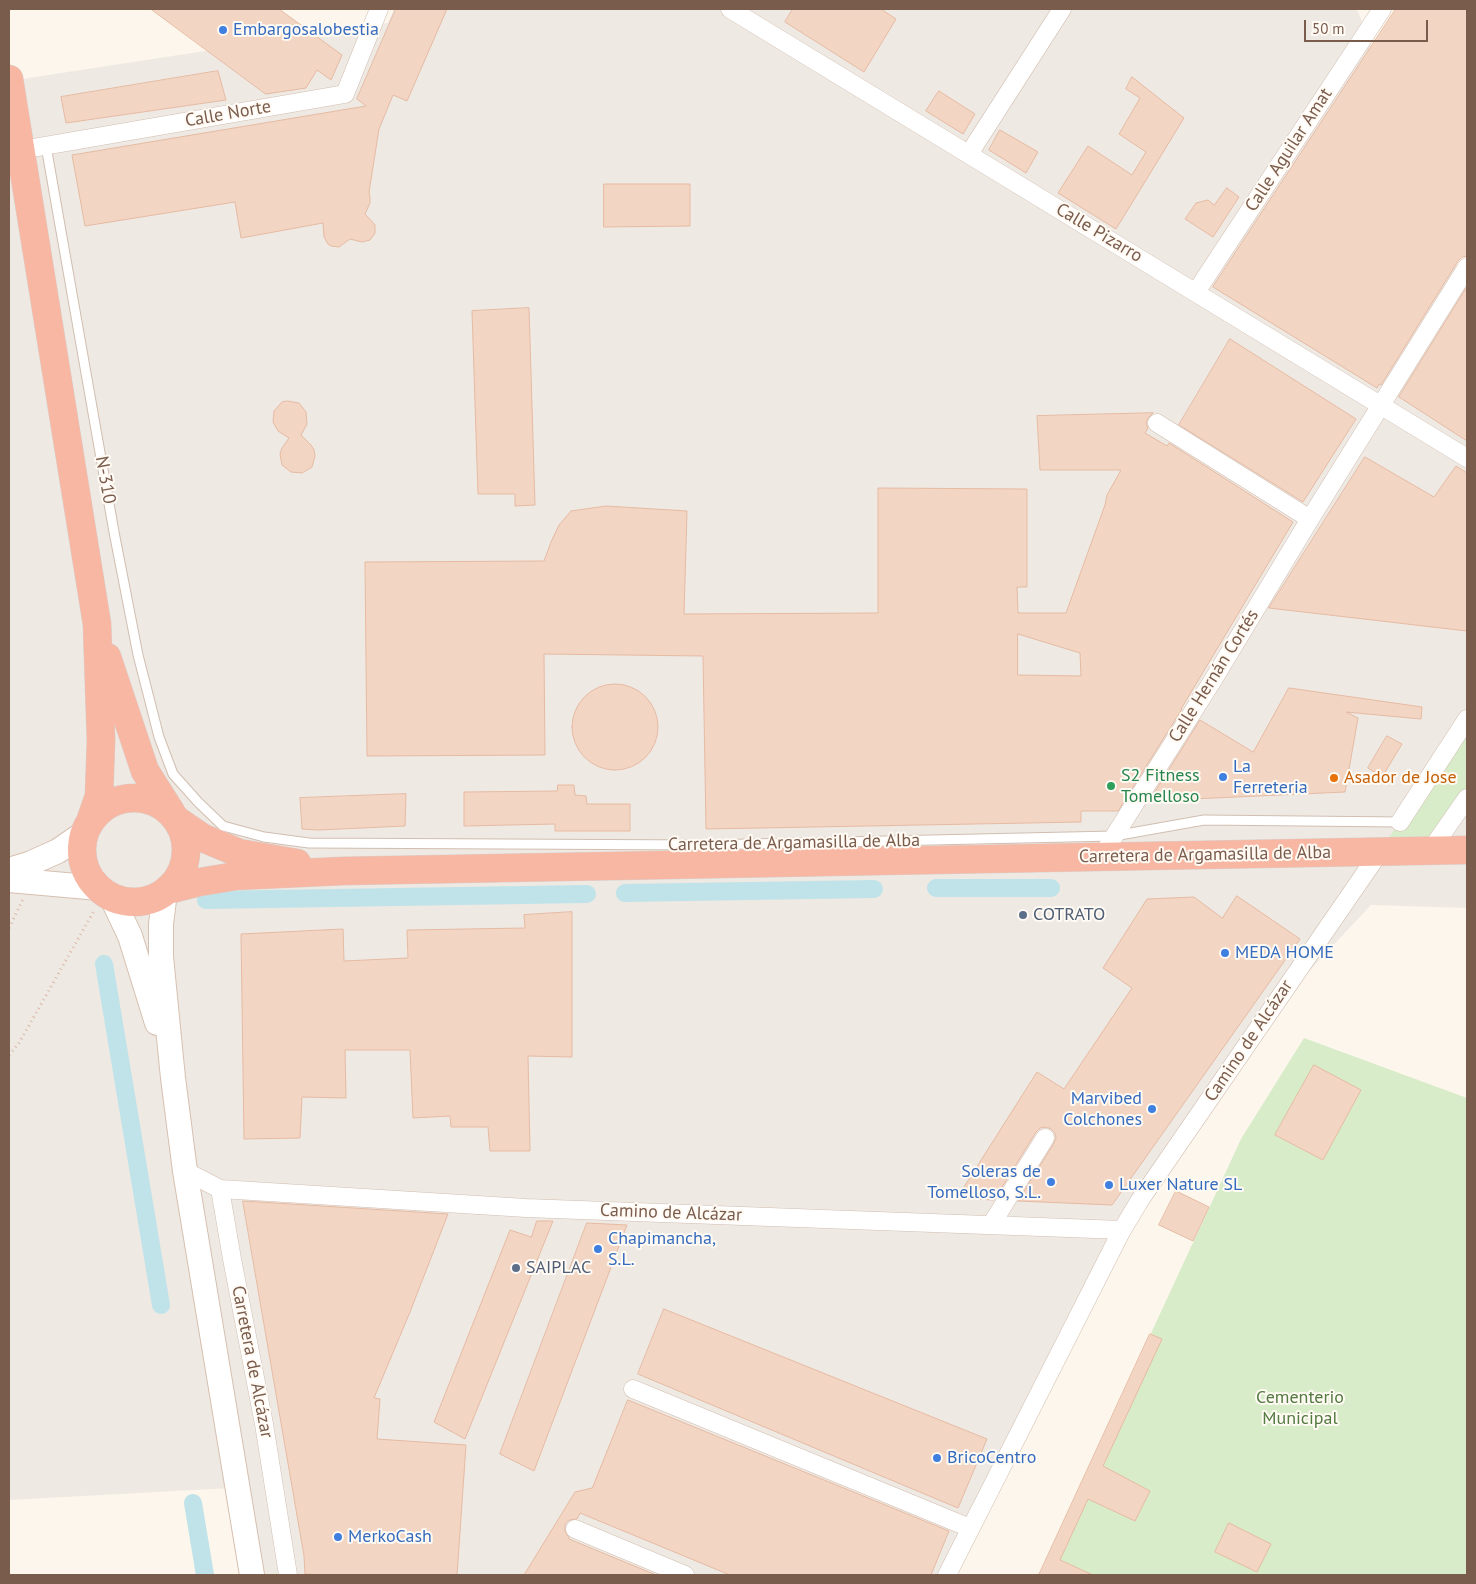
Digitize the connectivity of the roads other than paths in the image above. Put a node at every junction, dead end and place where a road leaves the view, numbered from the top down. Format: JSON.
{"nodes":[{"id":1,"x":379,"y":9,"type":"edge"},
{"id":2,"x":1062,"y":9,"type":"edge"},
{"id":3,"x":1382,"y":9,"type":"edge"},
{"id":4,"x":738,"y":11,"type":"edge"},
{"id":5,"x":9,"y":79,"type":"edge"},
{"id":6,"x":33,"y":148,"type":"junction"},
{"id":7,"x":969,"y":154,"type":"junction"},
{"id":8,"x":1467,"y":267,"type":"edge"},
{"id":9,"x":1196,"y":292,"type":"junction"},
{"id":10,"x":1382,"y":405,"type":"junction"},
{"id":11,"x":1157,"y":423,"type":"dead end"},
{"id":12,"x":1467,"y":458,"type":"edge"},
{"id":13,"x":1310,"y":519,"type":"junction"},
{"id":14,"x":97,"y":624,"type":"junction"},
{"id":15,"x":1467,"y":719,"type":"edge"},
{"id":16,"x":1467,"y":798,"type":"edge"},
{"id":17,"x":198,"y":802,"type":"joint"},
{"id":18,"x":175,"y":817,"type":"junction"},
{"id":19,"x":1400,"y":822,"type":"joint"},
{"id":20,"x":88,"y":826,"type":"junction"},
{"id":21,"x":1108,"y":847,"type":"junction"},
{"id":22,"x":1467,"y":850,"type":"edge"},
{"id":23,"x":1430,"y":851,"type":"junction"},
{"id":24,"x":1379,"y":852,"type":"junction"},
{"id":25,"x":9,"y":870,"type":"edge"},
{"id":26,"x":342,"y":871,"type":"junction"},
{"id":27,"x":20,"y":882,"type":"edge"},
{"id":28,"x":166,"y":891,"type":"junction"},
{"id":29,"x":105,"y":893,"type":"junction"},
{"id":30,"x":173,"y":1078,"type":"junction"},
{"id":31,"x":1045,"y":1138,"type":"dead end"},
{"id":32,"x":185,"y":1171,"type":"junction"},
{"id":33,"x":220,"y":1189,"type":"junction"},
{"id":34,"x":991,"y":1225,"type":"junction"},
{"id":35,"x":1122,"y":1230,"type":"junction"},
{"id":36,"x":633,"y":1389,"type":"dead end"},
{"id":37,"x":970,"y":1528,"type":"junction"},
{"id":38,"x":575,"y":1529,"type":"dead end"},
{"id":39,"x":252,"y":1575,"type":"edge"},
{"id":40,"x":288,"y":1575,"type":"edge"},
{"id":41,"x":685,"y":1575,"type":"edge"},
{"id":42,"x":947,"y":1575,"type":"edge"}],
"edges":[{"from":1,"to":6,"type":"street","name":"Calle Norte"},
{"from":2,"to":7,"type":"street"},
{"from":3,"to":9,"type":"street","name":"Calle Aguilar Amat"},
{"from":4,"to":7,"type":"street","name":"Calle Pizarro"},
{"from":5,"to":6,"type":"highway"},
{"from":6,"to":14,"type":"highway"},
{"from":6,"to":17,"type":"lane","name":"N-310"},
{"from":7,"to":9,"type":"street","name":"Calle Pizarro"},
{"from":8,"to":10,"type":"street","name":"Calle Hernán Cortés"},
{"from":9,"to":10,"type":"street","name":"Calle Pizarro"},
{"from":10,"to":12,"type":"street","name":"Calle Pizarro"},
{"from":10,"to":13,"type":"street","name":"Calle Hernán Cortés"},
{"from":11,"to":13,"type":"street"},
{"from":13,"to":21,"type":"street","name":"Calle Hernán Cortés"},
{"from":14,"to":18,"type":"highway"},
{"from":14,"to":20,"type":"highway"},
{"from":15,"to":19,"type":"street"},
{"from":16,"to":23,"type":"street"},
{"from":17,"to":21,"type":"lane","name":"Carretera de Argamasilla de Alba"},
{"from":18,"to":20,"type":"highway"},
{"from":18,"to":26,"type":"highway"},
{"from":18,"to":28,"type":"highway"},
{"from":19,"to":21,"type":"lane","name":"Carretera de Argamasilla de Alba"},
{"from":20,"to":25,"type":"main road"},
{"from":20,"to":29,"type":"highway"},
{"from":21,"to":24,"type":"highway","name":"Carretera de Argamasilla de Alba"},
{"from":21,"to":26,"type":"highway","name":"Carretera de Argamasilla de Alba"},
{"from":22,"to":23,"type":"highway","name":"Carretera de Argamasilla de Alba"},
{"from":23,"to":24,"type":"highway","name":"Carretera de Argamasilla de Alba"},
{"from":24,"to":35,"type":"street","name":"Camino de Alcázar"},
{"from":26,"to":28,"type":"highway"},
{"from":27,"to":29,"type":"main road"},
{"from":28,"to":29,"type":"highway"},
{"from":28,"to":30,"type":"main road"},
{"from":29,"to":30,"type":"main road"},
{"from":30,"to":32,"type":"main road"},
{"from":31,"to":34,"type":"street"},
{"from":32,"to":33,"type":"street"},
{"from":32,"to":39,"type":"main road"},
{"from":33,"to":34,"type":"street","name":"Camino de Alcázar"},
{"from":33,"to":40,"type":"street","name":"Carretera de Alcázar"},
{"from":34,"to":35,"type":"street","name":"Camino de Alcázar"},
{"from":35,"to":37,"type":"street","name":"Camino de Alcázar"},
{"from":36,"to":37,"type":"street"},
{"from":37,"to":42,"type":"street","name":"Camino de Alcázar"},
{"from":38,"to":41,"type":"street"}]}
